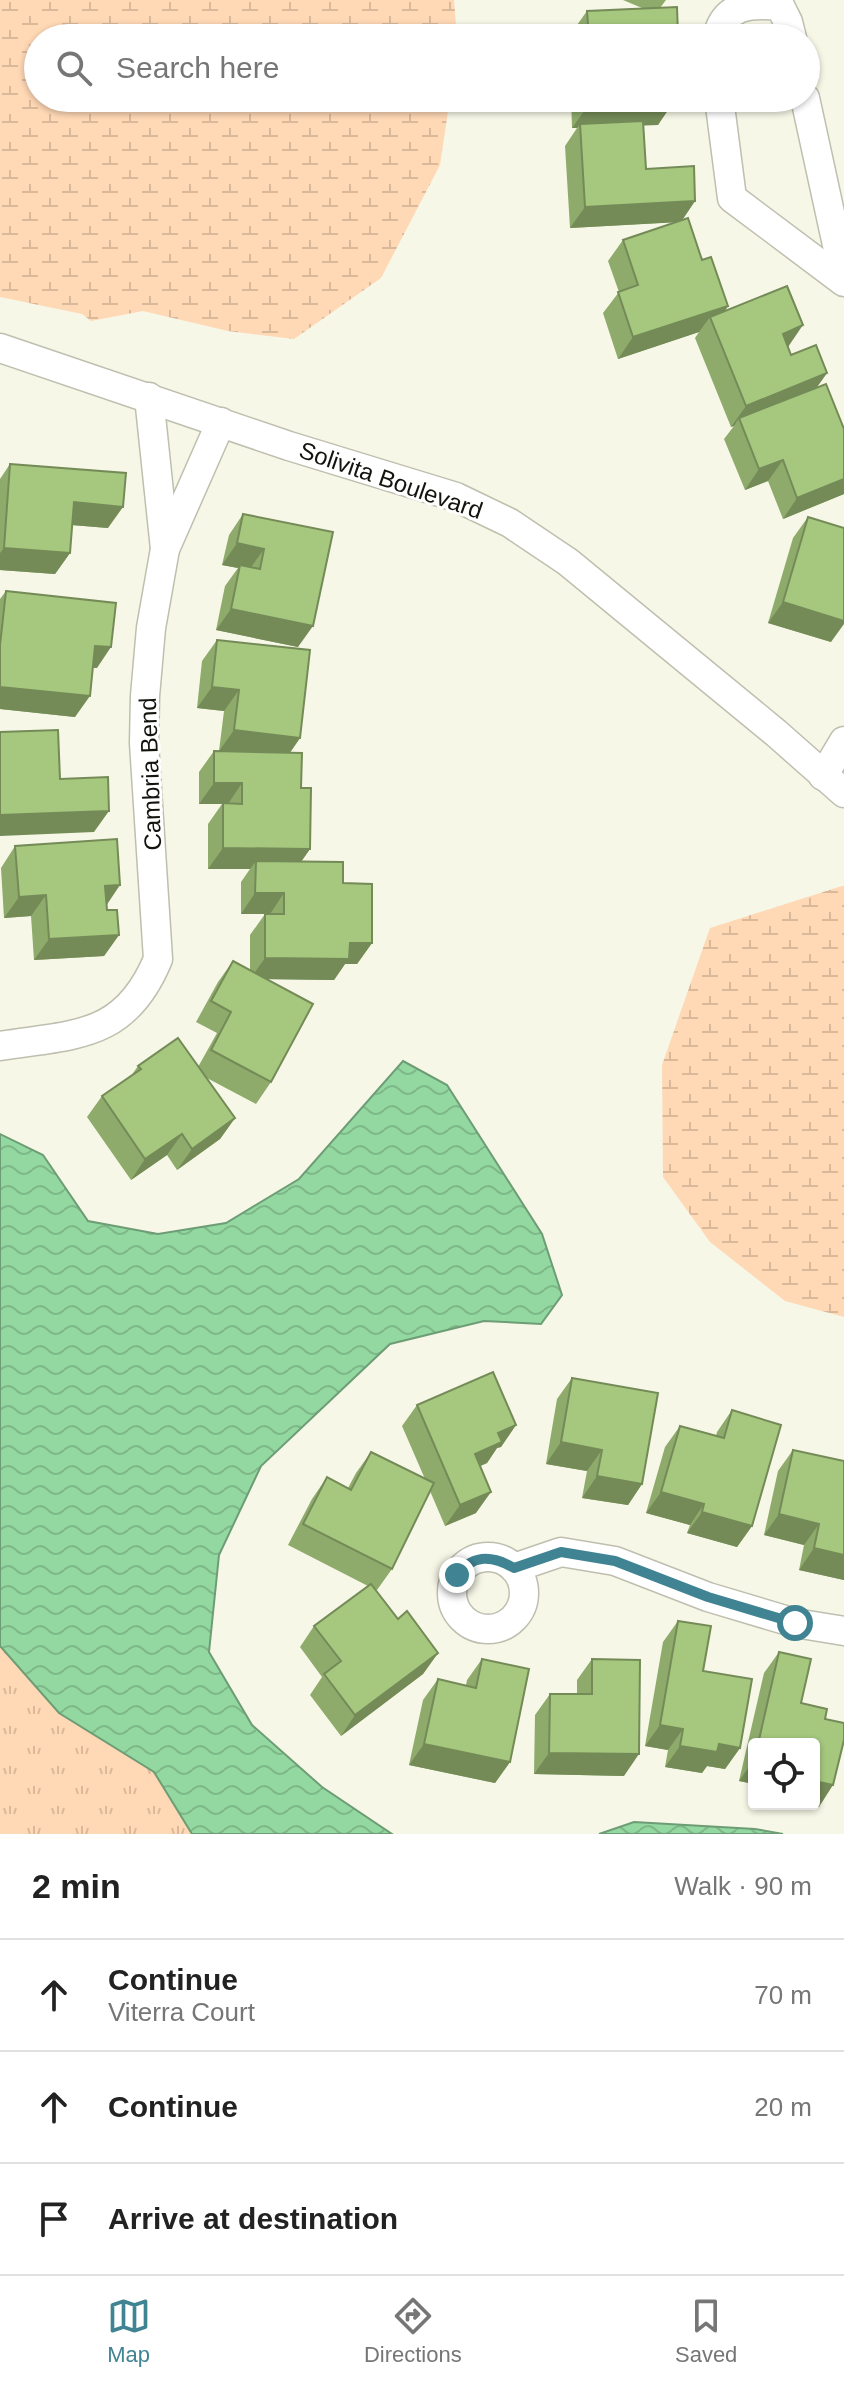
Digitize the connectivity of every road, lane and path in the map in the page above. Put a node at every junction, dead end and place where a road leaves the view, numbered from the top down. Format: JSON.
{"nodes":[{"id":1,"x":722,"y":24,"type":"edge"},
{"id":2,"x":788,"y":24,"type":"edge"},
{"id":3,"x":721,"y":112,"type":"edge"},
{"id":4,"x":808,"y":112,"type":"edge"},
{"id":5,"x":844,"y":280,"type":"edge"},
{"id":6,"x":0,"y":348,"type":"edge"},
{"id":7,"x":149,"y":397,"type":"junction"},
{"id":8,"x":221,"y":422,"type":"junction"},
{"id":9,"x":165,"y":549,"type":"junction"},
{"id":10,"x":844,"y":741,"type":"edge"},
{"id":11,"x":834,"y":784,"type":"edge"},
{"id":12,"x":0,"y":1046,"type":"edge"},
{"id":13,"x":514,"y":1568,"type":"dead end"},
{"id":14,"x":844,"y":1631,"type":"edge"}],
"edges":[{"from":1,"to":2,"type":"street"},
{"from":3,"to":5,"type":"street"},
{"from":4,"to":5,"type":"street"},
{"from":6,"to":7,"type":"street","name":"Solivita Boulevard"},
{"from":7,"to":8,"type":"street","name":"Solivita Boulevard"},
{"from":7,"to":9,"type":"street","name":"Cambria Bend"},
{"from":8,"to":9,"type":"street"},
{"from":8,"to":11,"type":"street","name":"Solivita Boulevard"},
{"from":9,"to":12,"type":"street","name":"Cambria Bend"},
{"from":10,"to":11,"type":"street"},
{"from":13,"to":14,"type":"street"}]}
